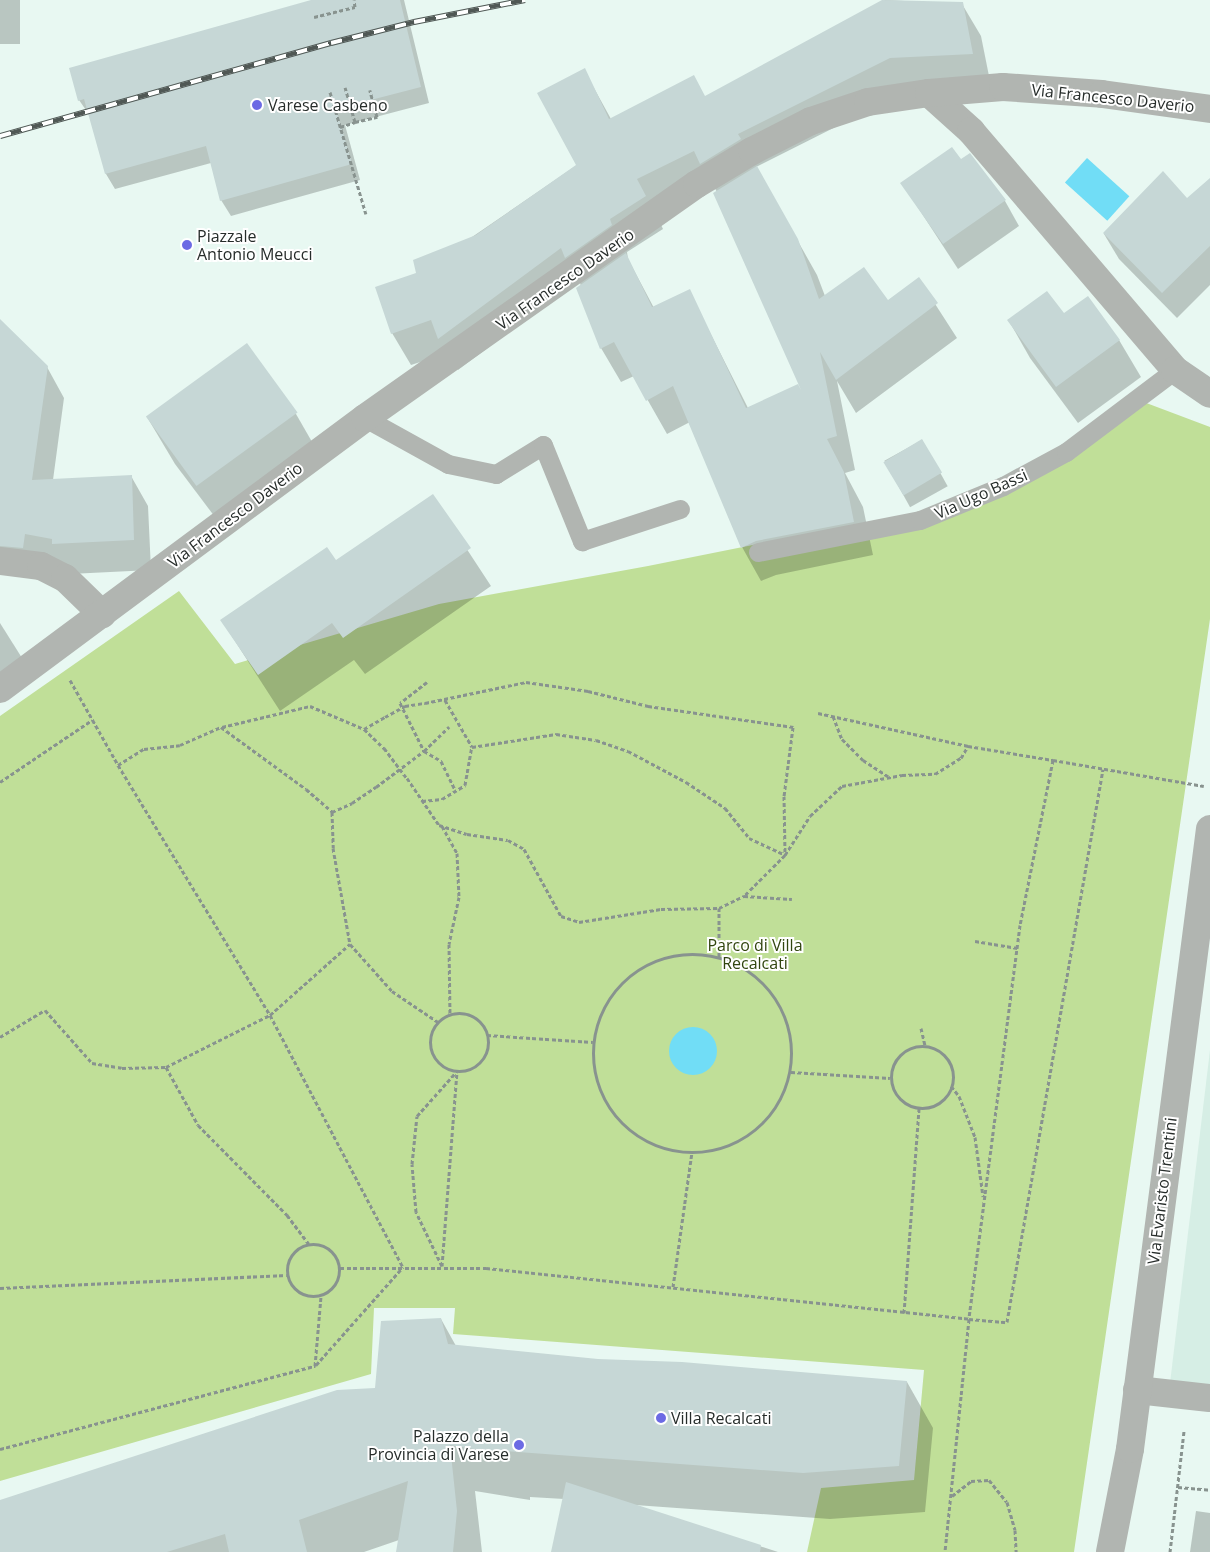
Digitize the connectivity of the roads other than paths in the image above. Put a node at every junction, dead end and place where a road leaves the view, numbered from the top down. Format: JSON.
{"nodes":[{"id":1,"x":929,"y":93,"type":"junction"},
{"id":2,"x":1210,"y":109,"type":"edge"},
{"id":3,"x":1175,"y":370,"type":"junction"},
{"id":4,"x":1210,"y":394,"type":"edge"},
{"id":5,"x":364,"y":418,"type":"junction"},
{"id":6,"x":680,"y":509,"type":"dead end"},
{"id":7,"x":758,"y":552,"type":"dead end"},
{"id":8,"x":0,"y":561,"type":"edge"},
{"id":9,"x":102,"y":614,"type":"junction"},
{"id":10,"x":0,"y":688,"type":"edge"},
{"id":11,"x":1210,"y":829,"type":"edge"},
{"id":12,"x":1137,"y":1390,"type":"junction"},
{"id":13,"x":1199,"y":1397,"type":"edge"},
{"id":14,"x":1110,"y":1552,"type":"edge"}],
"edges":[{"from":1,"to":2,"type":"street","name":"Via Francesco Daverio"},
{"from":1,"to":3,"type":"street"},
{"from":1,"to":5,"type":"street","name":"Via Francesco Daverio"},
{"from":3,"to":4,"type":"street"},
{"from":3,"to":7,"type":"lane","name":"Via Ugo Bassi"},
{"from":5,"to":6,"type":"lane"},
{"from":5,"to":9,"type":"street","name":"Via Francesco Daverio"},
{"from":8,"to":9,"type":"street"},
{"from":9,"to":10,"type":"street","name":"Via Francesco Daverio"},
{"from":11,"to":12,"type":"street","name":"Via Evaristo Trentini"},
{"from":12,"to":13,"type":"street"},
{"from":12,"to":14,"type":"street","name":"Via Evaristo Trentini"}]}
